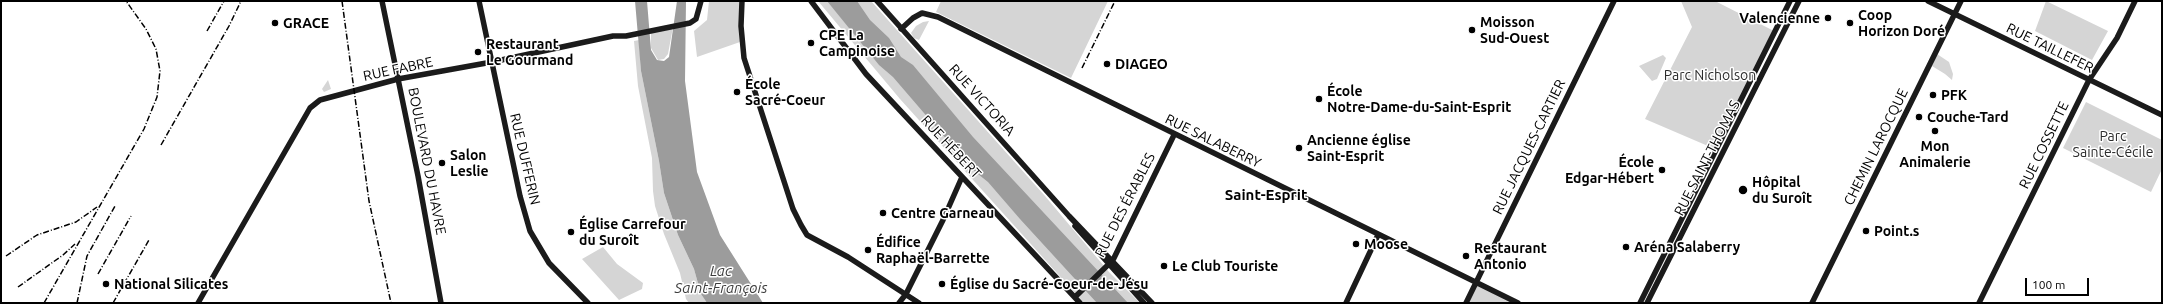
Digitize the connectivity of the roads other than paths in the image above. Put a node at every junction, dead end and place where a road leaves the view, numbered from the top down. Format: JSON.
{"nodes":[{"id":1,"x":382,"y":1,"type":"edge"},
{"id":2,"x":479,"y":1,"type":"edge"},
{"id":3,"x":701,"y":1,"type":"edge"},
{"id":4,"x":742,"y":1,"type":"edge"},
{"id":5,"x":811,"y":1,"type":"edge"},
{"id":6,"x":877,"y":1,"type":"edge"},
{"id":7,"x":1614,"y":1,"type":"edge"},
{"id":8,"x":1790,"y":1,"type":"edge"},
{"id":9,"x":1798,"y":1,"type":"edge"},
{"id":10,"x":1928,"y":1,"type":"edge"},
{"id":11,"x":1961,"y":1,"type":"edge"},
{"id":12,"x":2135,"y":1,"type":"edge"},
{"id":13,"x":1954,"y":15,"type":"junction"},
{"id":14,"x":901,"y":29,"type":"junction"},
{"id":15,"x":492,"y":62,"type":"junction"},
{"id":16,"x":398,"y":79,"type":"junction"},
{"id":17,"x":2089,"y":80,"type":"junction"},
{"id":18,"x":2162,"y":115,"type":"edge"},
{"id":19,"x":1174,"y":135,"type":"junction"},
{"id":20,"x":1717,"y":149,"type":"junction"},
{"id":21,"x":1723,"y":152,"type":"junction"},
{"id":22,"x":962,"y":177,"type":"junction"},
{"id":23,"x":1378,"y":235,"type":"junction"},
{"id":24,"x":1111,"y":262,"type":"junction"},
{"id":25,"x":1476,"y":282,"type":"junction"},
{"id":26,"x":906,"y":294,"type":"junction"},
{"id":27,"x":1074,"y":297,"type":"junction"},
{"id":28,"x":198,"y":303,"type":"edge"},
{"id":29,"x":441,"y":303,"type":"edge"},
{"id":30,"x":588,"y":303,"type":"edge"},
{"id":31,"x":899,"y":303,"type":"edge"},
{"id":32,"x":919,"y":303,"type":"edge"},
{"id":33,"x":1080,"y":303,"type":"edge"},
{"id":34,"x":1144,"y":303,"type":"edge"},
{"id":35,"x":1152,"y":303,"type":"edge"},
{"id":36,"x":1346,"y":303,"type":"edge"},
{"id":37,"x":1466,"y":303,"type":"edge"},
{"id":38,"x":1518,"y":303,"type":"edge"},
{"id":39,"x":1640,"y":303,"type":"edge"},
{"id":40,"x":1647,"y":303,"type":"edge"},
{"id":41,"x":1812,"y":303,"type":"edge"},
{"id":42,"x":1979,"y":303,"type":"edge"}],
"edges":[{"from":1,"to":16,"type":"street","name":"BOULEVARD DU HAVRE"},
{"from":2,"to":15,"type":"street","name":"RUE DUFFERIN"},
{"from":3,"to":15,"type":"street","name":"RUE FABRE"},
{"from":4,"to":26,"type":"street"},
{"from":5,"to":22,"type":"street","name":"RUE HÉBERT"},
{"from":6,"to":14,"type":"street","name":"RUE VICTORIA"},
{"from":7,"to":25,"type":"street","name":"RUE JACQUES-CARTIER"},
{"from":8,"to":20,"type":"street","name":"RUE SAINT-THOMAS"},
{"from":9,"to":21,"type":"street","name":"RUE SAINT-THOMAS"},
{"from":10,"to":13,"type":"street","name":"RUE TAILLEFER"},
{"from":11,"to":13,"type":"street","name":"CHEMIN LAROCQUE"},
{"from":12,"to":17,"type":"street","name":"RUE COSSETTE"},
{"from":13,"to":17,"type":"street","name":"RUE TAILLEFER"},
{"from":13,"to":41,"type":"street","name":"CHEMIN LAROCQUE"},
{"from":14,"to":19,"type":"street","name":"RUE SALABERRY"},
{"from":14,"to":24,"type":"street","name":"RUE VICTORIA"},
{"from":15,"to":16,"type":"street","name":"RUE FABRE"},
{"from":15,"to":30,"type":"street","name":"RUE DUFFERIN"},
{"from":16,"to":28,"type":"street","name":"RUE FABRE"},
{"from":16,"to":29,"type":"street","name":"BOULEVARD DU HAVRE"},
{"from":17,"to":18,"type":"street","name":"RUE TAILLEFER"},
{"from":17,"to":42,"type":"street","name":"RUE COSSETTE"},
{"from":19,"to":23,"type":"street","name":"RUE SALABERRY"},
{"from":19,"to":24,"type":"street","name":"RUE DES ÉRABLES"},
{"from":20,"to":21,"type":"street"},
{"from":20,"to":39,"type":"street","name":"RUE SAINT-THOMAS"},
{"from":21,"to":40,"type":"street","name":"RUE SAINT-THOMAS"},
{"from":22,"to":26,"type":"street"},
{"from":22,"to":27,"type":"street","name":"RUE HÉBERT"},
{"from":23,"to":25,"type":"street","name":"RUE SALABERRY"},
{"from":23,"to":36,"type":"street"},
{"from":24,"to":27,"type":"street","name":"RUE DES ÉRABLES"},
{"from":24,"to":34,"type":"street","name":"RUE VICTORIA"},
{"from":24,"to":35,"type":"street","name":"RUE VICTORIA"},
{"from":25,"to":37,"type":"street","name":"RUE JACQUES-CARTIER"},
{"from":25,"to":38,"type":"street","name":"RUE SALABERRY"},
{"from":26,"to":31,"type":"street"},
{"from":26,"to":32,"type":"street"},
{"from":27,"to":33,"type":"street","name":"RUE HÉBERT"}]}
